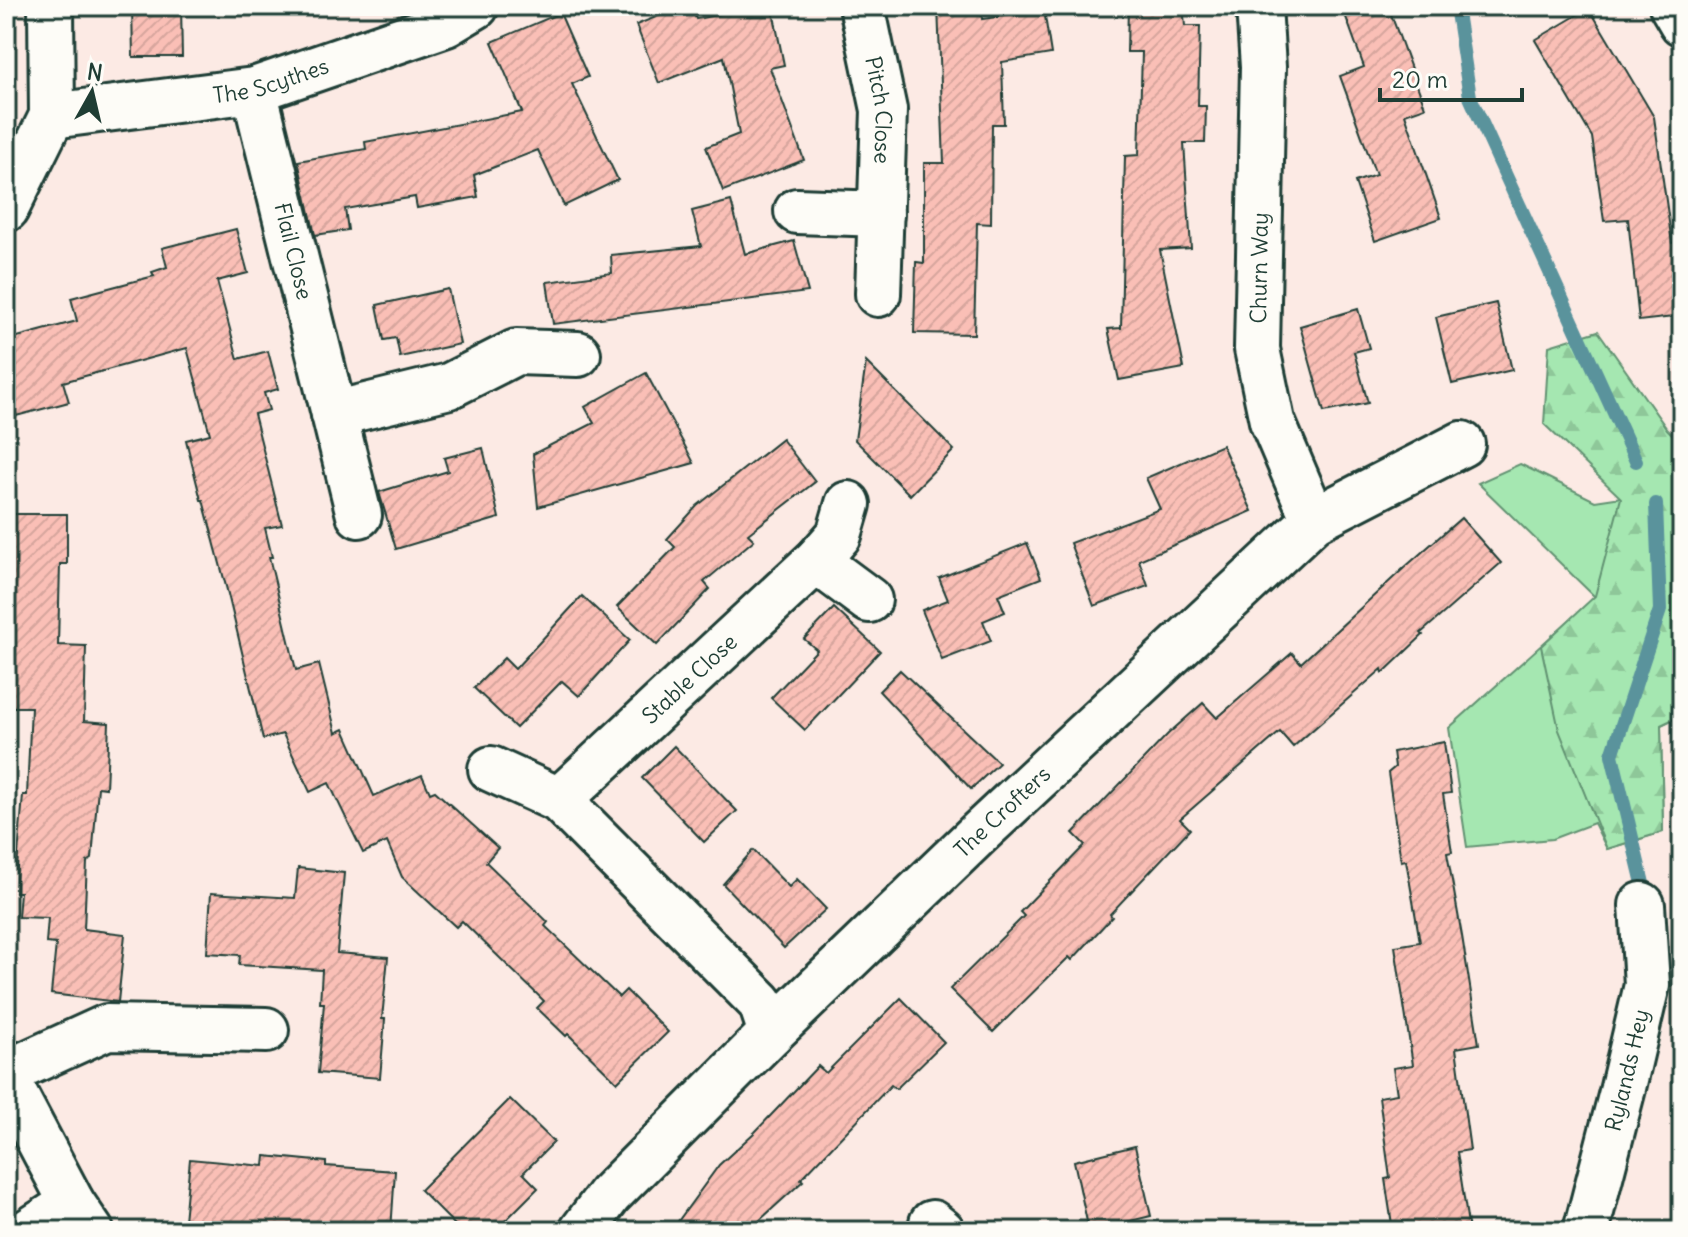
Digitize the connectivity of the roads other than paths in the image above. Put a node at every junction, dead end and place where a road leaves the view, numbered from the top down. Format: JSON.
{"nodes":[{"id":1,"x":51,"y":6,"type":"edge"},
{"id":2,"x":476,"y":6,"type":"edge"},
{"id":3,"x":862,"y":6,"type":"edge"},
{"id":4,"x":1259,"y":6,"type":"edge"},
{"id":5,"x":1672,"y":6,"type":"edge"},
{"id":6,"x":1682,"y":23,"type":"edge"},
{"id":7,"x":254,"y":90,"type":"junction"},
{"id":8,"x":52,"y":116,"type":"junction"},
{"id":9,"x":6,"y":209,"type":"edge"},
{"id":10,"x":797,"y":211,"type":"dead end"},
{"id":11,"x":881,"y":214,"type":"junction"},
{"id":12,"x":878,"y":294,"type":"dead end"},
{"id":13,"x":578,"y":354,"type":"dead end"},
{"id":14,"x":334,"y":414,"type":"junction"},
{"id":15,"x":1462,"y":444,"type":"dead end"},
{"id":16,"x":848,"y":504,"type":"dead end"},
{"id":17,"x":359,"y":515,"type":"dead end"},
{"id":18,"x":1314,"y":520,"type":"junction"},
{"id":19,"x":818,"y":559,"type":"junction"},
{"id":20,"x":869,"y":600,"type":"dead end"},
{"id":21,"x":491,"y":769,"type":"dead end"},
{"id":22,"x":559,"y":800,"type":"junction"},
{"id":23,"x":1642,"y":905,"type":"dead end"},
{"id":24,"x":266,"y":1030,"type":"dead end"},
{"id":25,"x":771,"y":1033,"type":"junction"},
{"id":26,"x":6,"y":1076,"type":"edge"},
{"id":27,"x":81,"y":1217,"type":"edge"},
{"id":28,"x":29,"y":1231,"type":"edge"},
{"id":29,"x":582,"y":1231,"type":"edge"},
{"id":30,"x":1586,"y":1231,"type":"edge"}],
"edges":[{"from":1,"to":8,"type":"street"},
{"from":2,"to":7,"type":"street","name":"The Scythes"},
{"from":3,"to":11,"type":"street","name":"Pitch Close"},
{"from":4,"to":18,"type":"street","name":"Churn Way"},
{"from":5,"to":6,"type":"street"},
{"from":7,"to":8,"type":"street","name":"The Scythes"},
{"from":7,"to":14,"type":"street","name":"Flail Close"},
{"from":8,"to":9,"type":"street"},
{"from":10,"to":11,"type":"street"},
{"from":11,"to":12,"type":"street","name":"Pitch Close"},
{"from":13,"to":14,"type":"street"},
{"from":14,"to":17,"type":"street","name":"Flail Close"},
{"from":15,"to":18,"type":"street","name":"The Crofters"},
{"from":16,"to":19,"type":"street","name":"Stable Close"},
{"from":18,"to":25,"type":"street","name":"The Crofters"},
{"from":19,"to":20,"type":"street"},
{"from":19,"to":22,"type":"street","name":"Stable Close"},
{"from":21,"to":22,"type":"street"},
{"from":22,"to":25,"type":"street"},
{"from":23,"to":30,"type":"street","name":"Rylands Hey"},
{"from":24,"to":26,"type":"street"},
{"from":25,"to":29,"type":"street","name":"The Crofters"},
{"from":26,"to":27,"type":"street"},
{"from":27,"to":28,"type":"street"}]}
